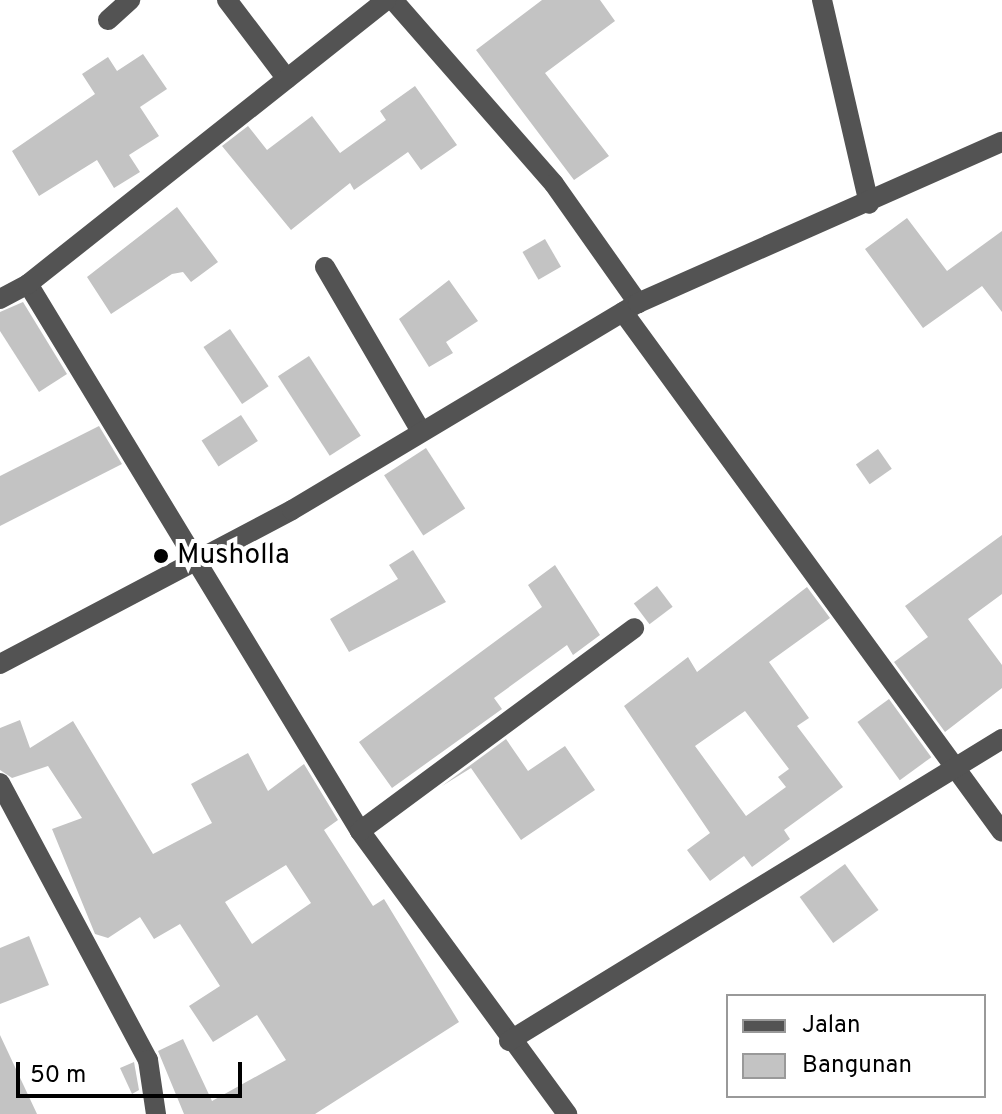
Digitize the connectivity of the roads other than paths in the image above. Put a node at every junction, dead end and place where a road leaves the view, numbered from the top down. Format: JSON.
{"nodes":[{"id":1,"x":130,"y":0,"type":"edge"},
{"id":2,"x":227,"y":0,"type":"edge"},
{"id":3,"x":386,"y":0,"type":"edge"},
{"id":4,"x":393,"y":0,"type":"edge"},
{"id":5,"x":822,"y":0,"type":"edge"},
{"id":6,"x":108,"y":20,"type":"dead end"},
{"id":7,"x":287,"y":79,"type":"junction"},
{"id":8,"x":1002,"y":142,"type":"edge"},
{"id":9,"x":869,"y":204,"type":"junction"},
{"id":10,"x":325,"y":267,"type":"dead end"},
{"id":11,"x":28,"y":284,"type":"junction"},
{"id":12,"x":0,"y":299,"type":"edge"},
{"id":13,"x":630,"y":307,"type":"junction"},
{"id":14,"x":419,"y":428,"type":"junction"},
{"id":15,"x":200,"y":562,"type":"junction"},
{"id":16,"x":634,"y":628,"type":"dead end"},
{"id":17,"x":0,"y":664,"type":"edge"},
{"id":18,"x":1002,"y":739,"type":"edge"},
{"id":19,"x":951,"y":770,"type":"junction"},
{"id":20,"x":0,"y":783,"type":"edge"},
{"id":21,"x":360,"y":831,"type":"junction"},
{"id":22,"x":1002,"y":832,"type":"edge"},
{"id":23,"x":509,"y":1041,"type":"junction"},
{"id":24,"x":156,"y":1114,"type":"edge"},
{"id":25,"x":567,"y":1114,"type":"edge"}],
"edges":[{"from":1,"to":6,"type":"street"},
{"from":2,"to":7,"type":"street"},
{"from":3,"to":7,"type":"street"},
{"from":4,"to":13,"type":"street"},
{"from":5,"to":9,"type":"street"},
{"from":7,"to":11,"type":"street"},
{"from":8,"to":9,"type":"street"},
{"from":9,"to":13,"type":"street"},
{"from":10,"to":14,"type":"street"},
{"from":11,"to":12,"type":"street"},
{"from":11,"to":15,"type":"street"},
{"from":13,"to":14,"type":"street"},
{"from":13,"to":19,"type":"street"},
{"from":14,"to":15,"type":"street"},
{"from":15,"to":17,"type":"street"},
{"from":15,"to":21,"type":"street"},
{"from":16,"to":21,"type":"street"},
{"from":18,"to":19,"type":"street"},
{"from":19,"to":22,"type":"street"},
{"from":19,"to":23,"type":"street"},
{"from":20,"to":24,"type":"street"},
{"from":21,"to":23,"type":"street"},
{"from":23,"to":25,"type":"street"}]}
